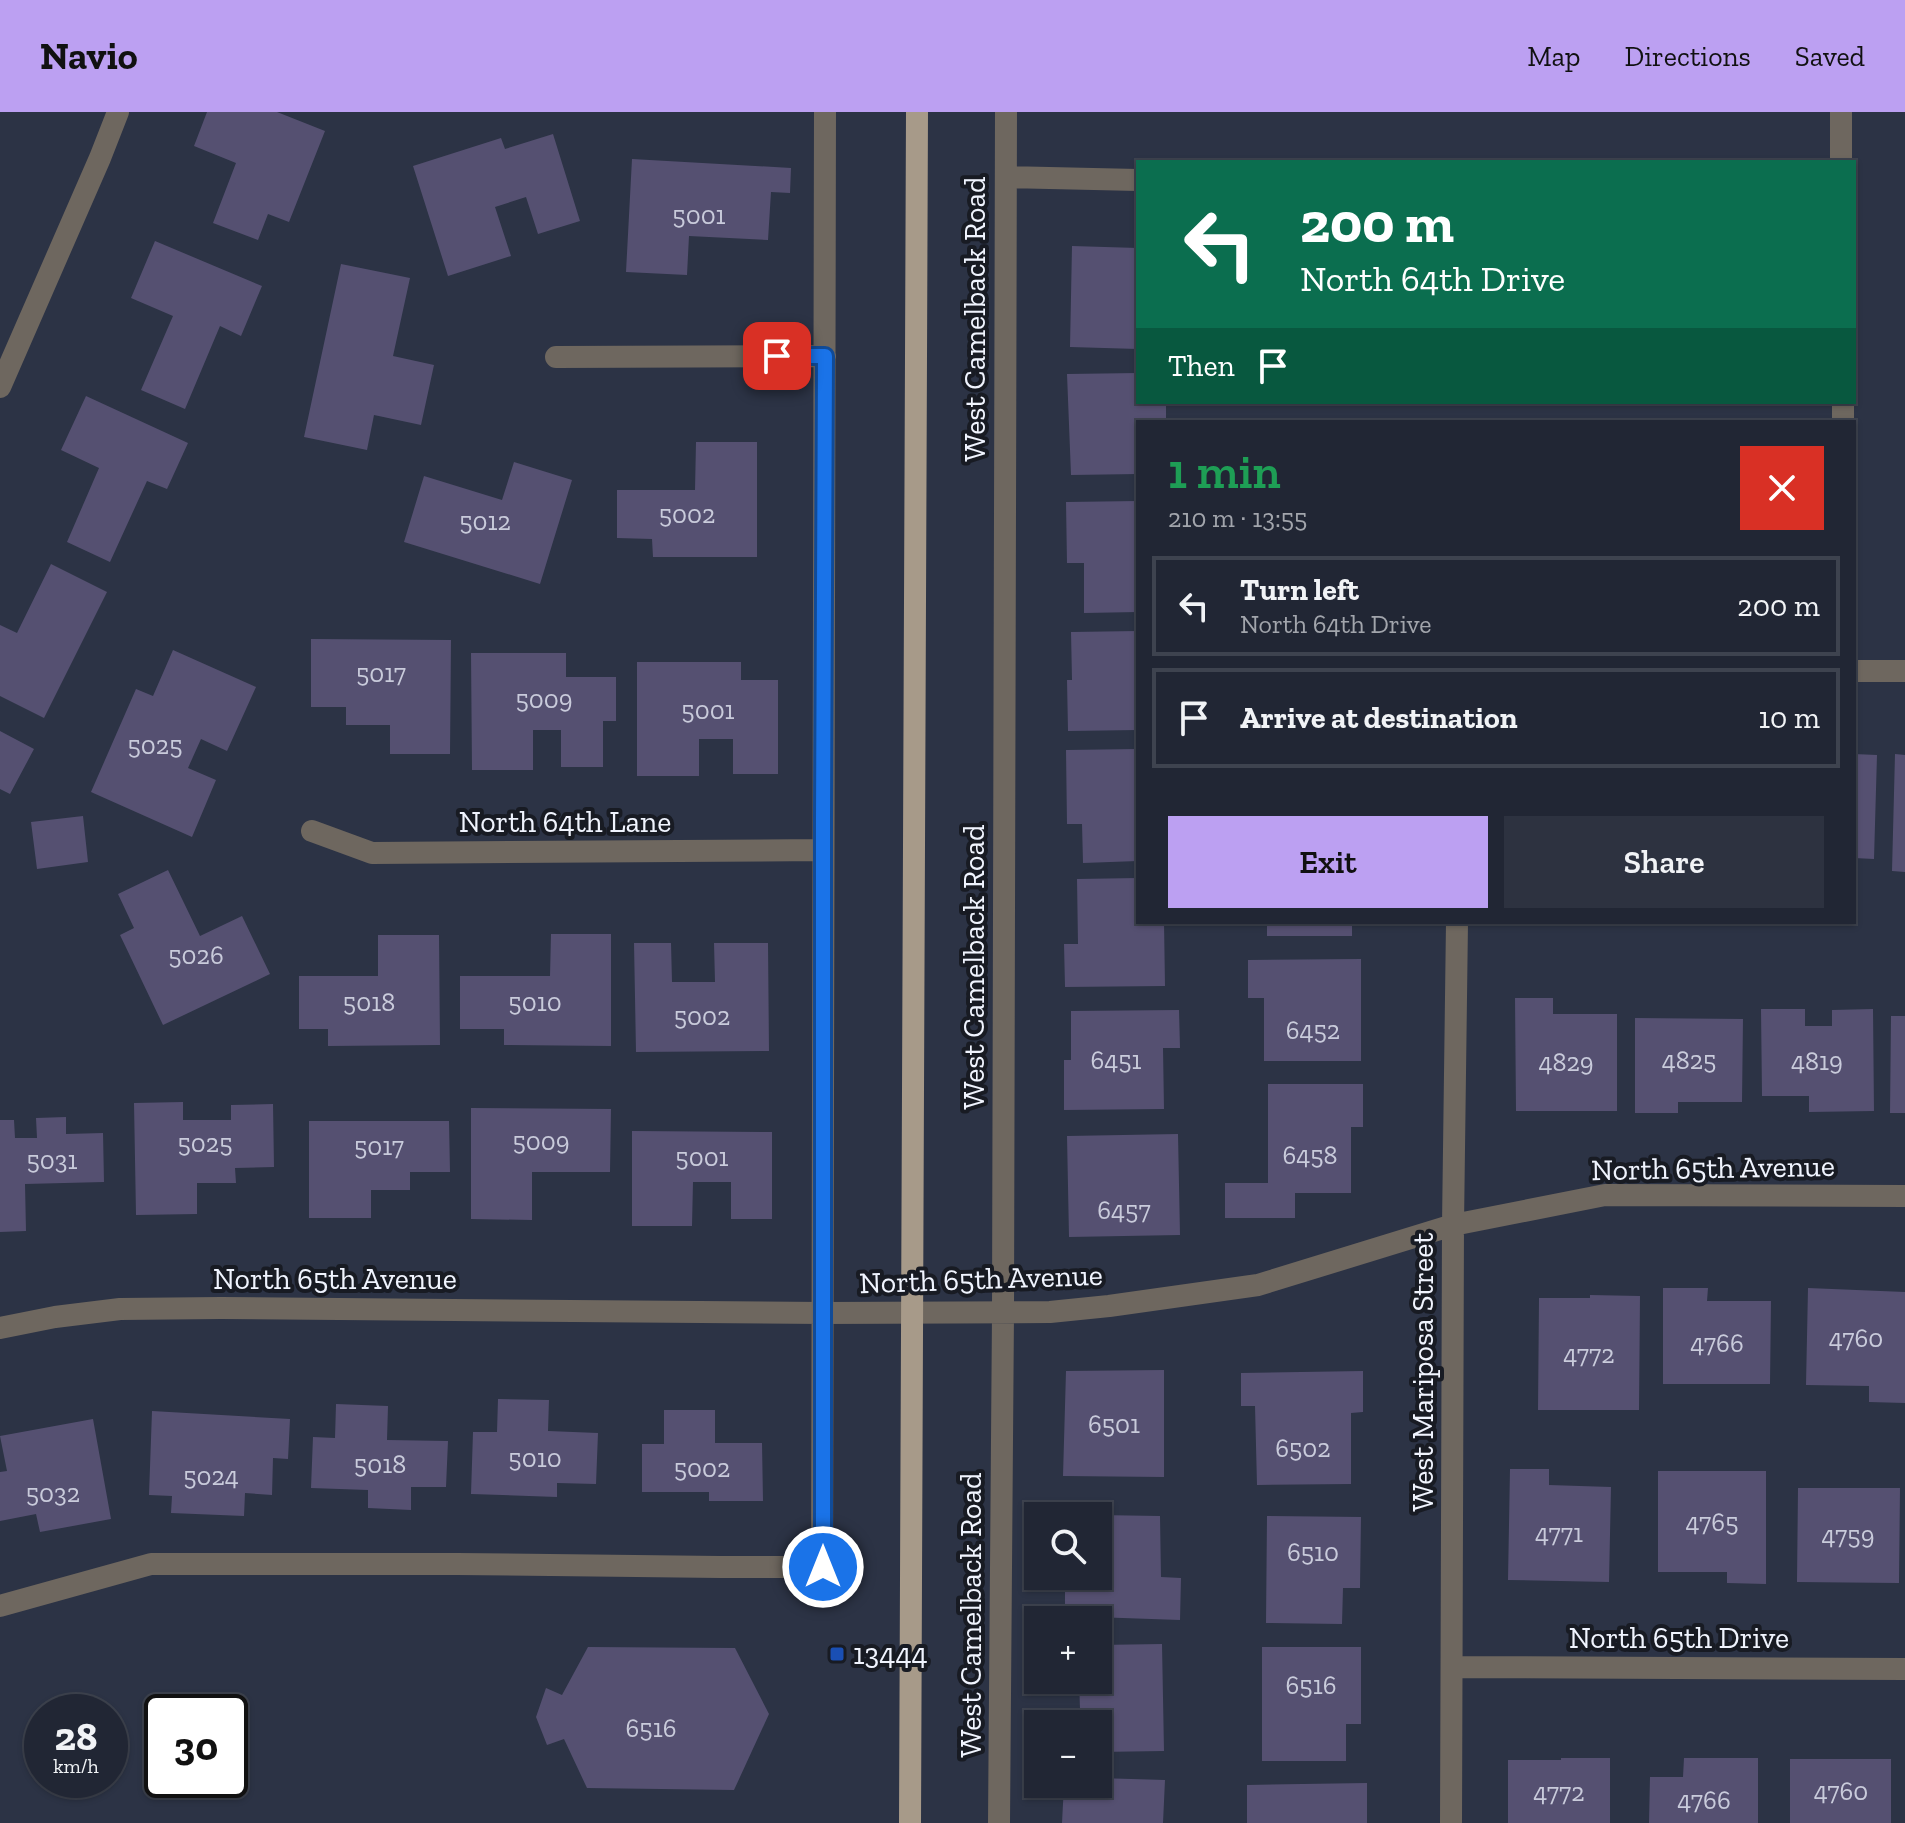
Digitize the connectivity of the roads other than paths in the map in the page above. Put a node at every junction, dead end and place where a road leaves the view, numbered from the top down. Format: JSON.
{"nodes":[{"id":1,"x":118,"y":112,"type":"edge"},
{"id":2,"x":825,"y":112,"type":"edge"},
{"id":3,"x":917,"y":112,"type":"edge"},
{"id":4,"x":1006,"y":112,"type":"edge"},
{"id":5,"x":1841,"y":112,"type":"edge"},
{"id":6,"x":1841,"y":160,"type":"edge"},
{"id":7,"x":1006,"y":177,"type":"junction"},
{"id":8,"x":1136,"y":180,"type":"edge"},
{"id":9,"x":825,"y":356,"type":"junction"},
{"id":10,"x":556,"y":357,"type":"dead end"},
{"id":11,"x":0,"y":387,"type":"edge"},
{"id":12,"x":1856,"y":671,"type":"edge"},
{"id":13,"x":1905,"y":671,"type":"edge"},
{"id":14,"x":312,"y":831,"type":"dead end"},
{"id":15,"x":823,"y":850,"type":"junction"},
{"id":16,"x":1457,"y":924,"type":"edge"},
{"id":17,"x":1905,"y":1196,"type":"edge"},
{"id":18,"x":1453,"y":1225,"type":"junction"},
{"id":19,"x":1003,"y":1312,"type":"junction"},
{"id":20,"x":823,"y":1313,"type":"junction"},
{"id":21,"x":912,"y":1313,"type":"junction"},
{"id":22,"x":0,"y":1328,"type":"edge"},
{"id":23,"x":0,"y":1606,"type":"edge"},
{"id":24,"x":1453,"y":1667,"type":"junction"},
{"id":25,"x":1905,"y":1669,"type":"edge"},
{"id":26,"x":910,"y":1823,"type":"edge"},
{"id":27,"x":999,"y":1823,"type":"edge"},
{"id":28,"x":1451,"y":1823,"type":"edge"}],
"edges":[{"from":1,"to":11,"type":"street"},
{"from":2,"to":9,"type":"street"},
{"from":3,"to":21,"type":"main road","name":"West Camelback Road"},
{"from":4,"to":7,"type":"street","name":"West Camelback Road"},
{"from":5,"to":6,"type":"street"},
{"from":7,"to":8,"type":"street"},
{"from":7,"to":19,"type":"street","name":"West Camelback Road"},
{"from":9,"to":10,"type":"street"},
{"from":9,"to":15,"type":"street"},
{"from":12,"to":13,"type":"street"},
{"from":14,"to":15,"type":"street","name":"North 64th Lane"},
{"from":15,"to":20,"type":"street"},
{"from":16,"to":18,"type":"street","name":"West Mariposa Street"},
{"from":17,"to":18,"type":"street","name":"North 65th Avenue"},
{"from":18,"to":19,"type":"street","name":"North 65th Avenue"},
{"from":18,"to":24,"type":"street","name":"West Mariposa Street"},
{"from":19,"to":21,"type":"street","name":"North 65th Avenue"},
{"from":19,"to":27,"type":"street","name":"West Camelback Road"},
{"from":20,"to":21,"type":"street","name":"North 65th Avenue"},
{"from":20,"to":22,"type":"street","name":"North 65th Avenue"},
{"from":20,"to":23,"type":"street"},
{"from":21,"to":26,"type":"main road","name":"West Camelback Road"},
{"from":24,"to":25,"type":"street","name":"North 65th Drive"},
{"from":24,"to":28,"type":"street","name":"West Mariposa Street"}]}
